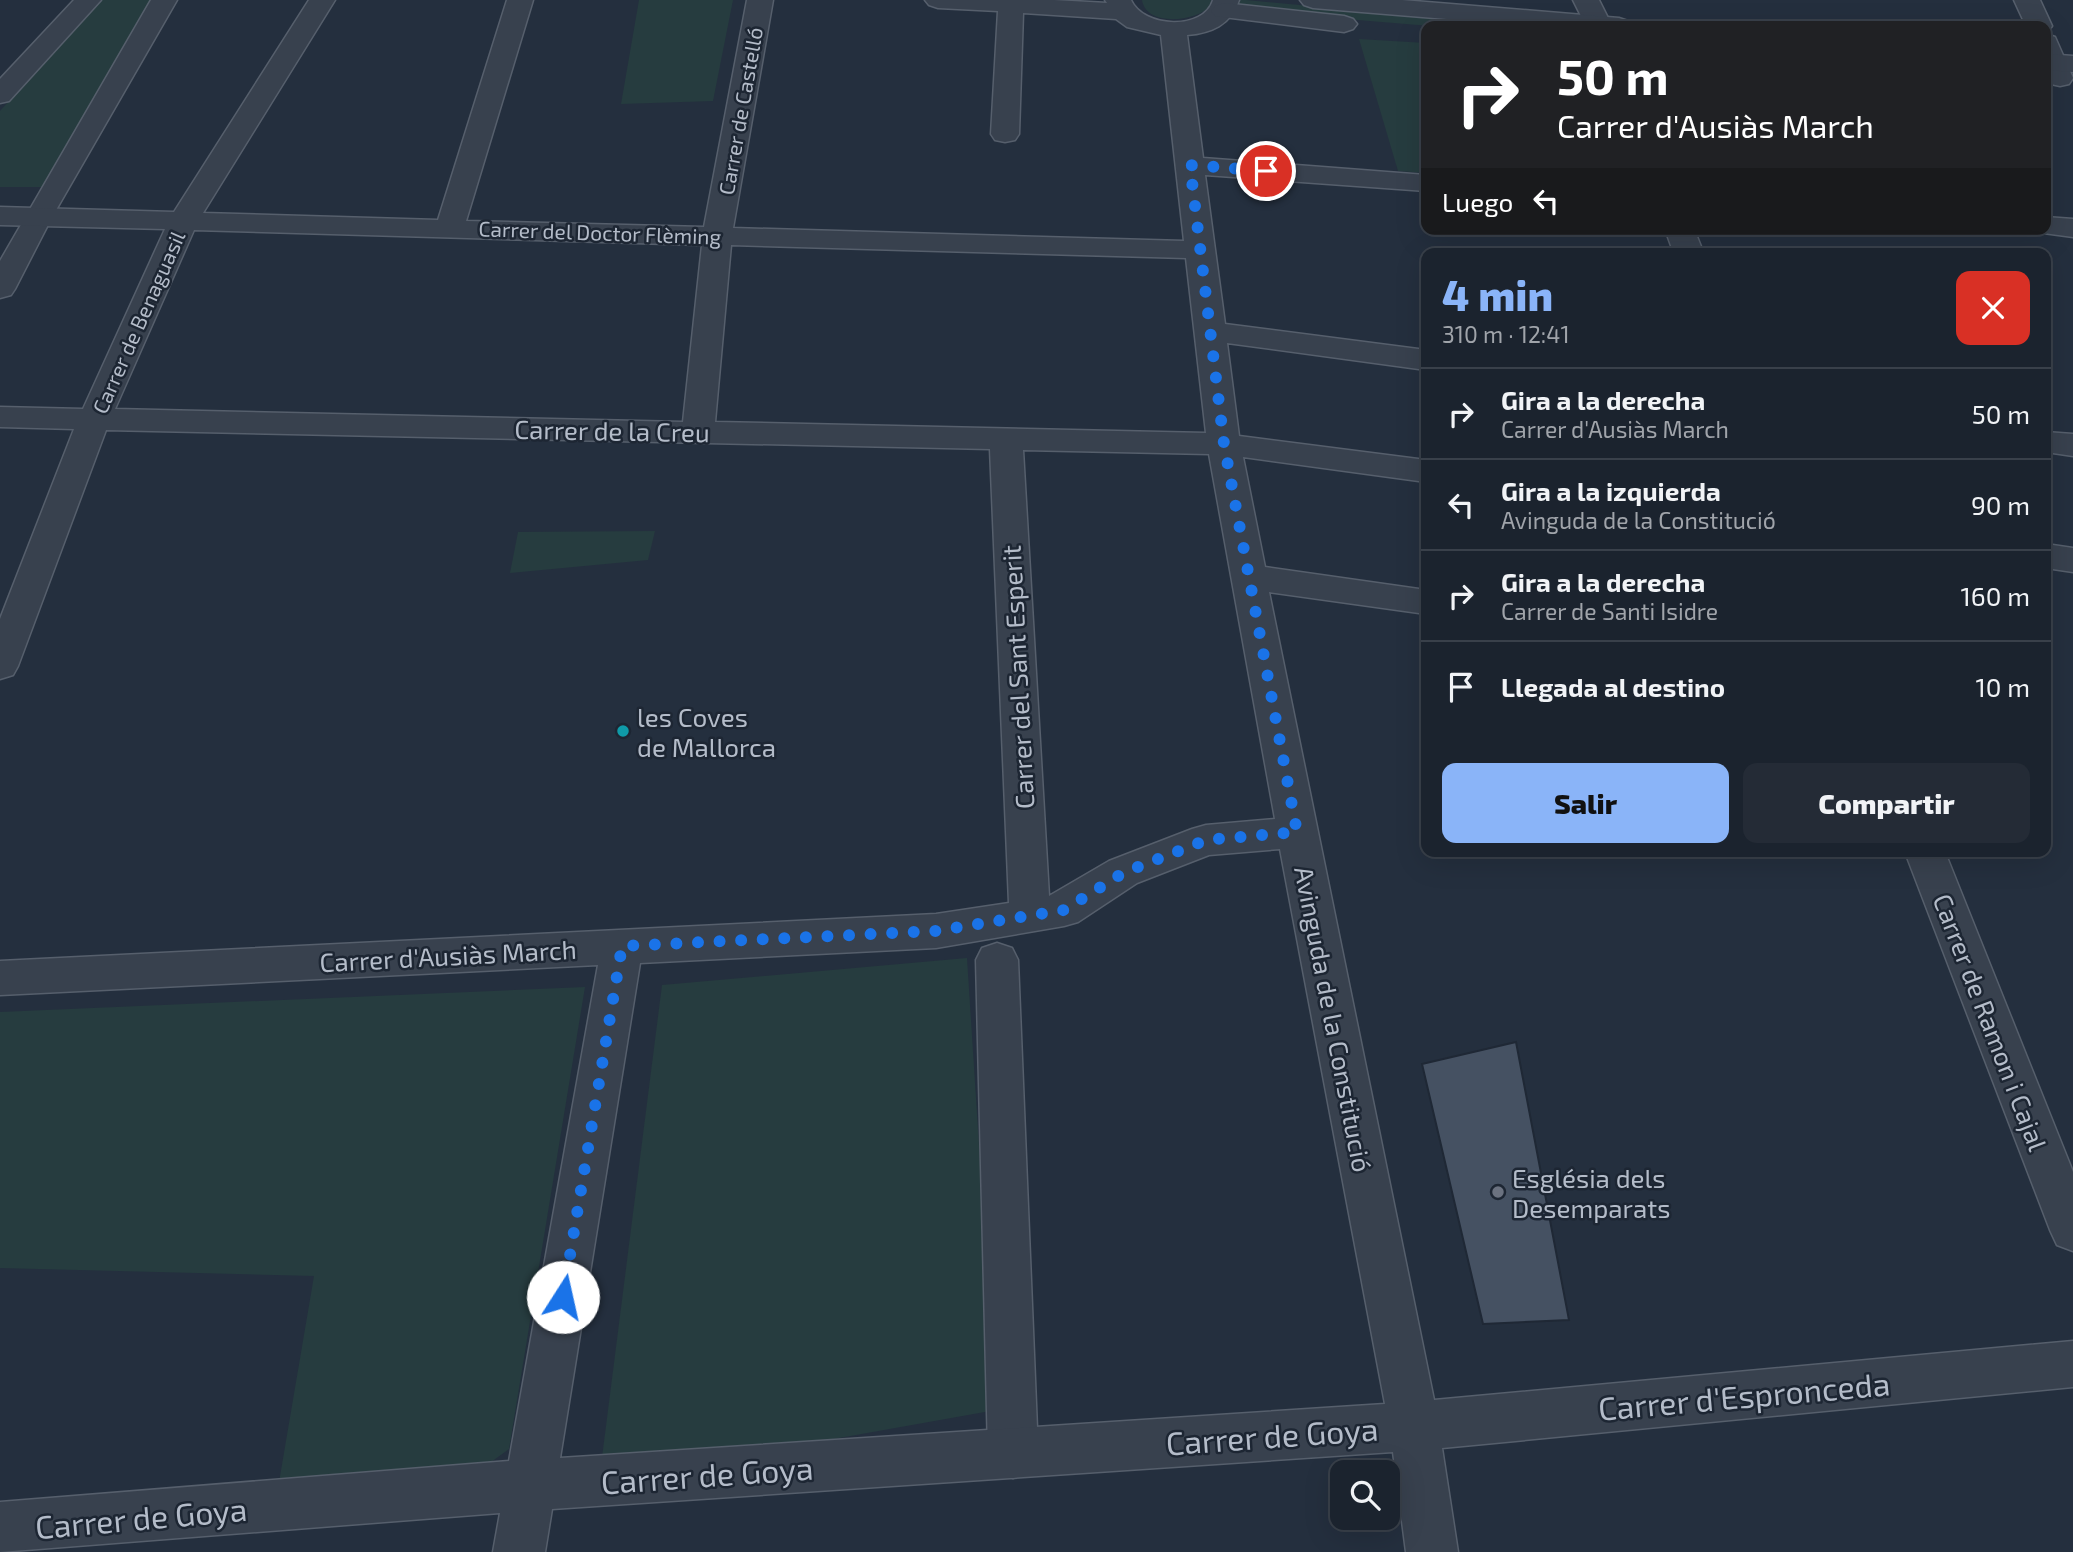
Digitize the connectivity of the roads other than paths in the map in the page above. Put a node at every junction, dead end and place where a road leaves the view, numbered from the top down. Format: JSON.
{"nodes":[{"id":1,"x":88,"y":0,"type":"edge"},
{"id":2,"x":164,"y":0,"type":"edge"},
{"id":3,"x":321,"y":0,"type":"edge"},
{"id":4,"x":520,"y":0,"type":"edge"},
{"id":5,"x":760,"y":0,"type":"edge"},
{"id":6,"x":938,"y":0,"type":"edge"},
{"id":7,"x":1312,"y":0,"type":"edge"},
{"id":8,"x":1586,"y":0,"type":"edge"},
{"id":9,"x":2027,"y":0,"type":"edge"},
{"id":10,"x":1011,"y":5,"type":"junction"},
{"id":11,"x":1120,"y":6,"type":"edge"},
{"id":12,"x":1225,"y":6,"type":"edge"},
{"id":13,"x":1549,"y":21,"type":"edge"},
{"id":14,"x":1601,"y":21,"type":"edge"},
{"id":15,"x":2037,"y":21,"type":"edge"},
{"id":16,"x":1173,"y":29,"type":"junction"},
{"id":17,"x":1421,"y":31,"type":"edge"},
{"id":18,"x":0,"y":95,"type":"edge"},
{"id":19,"x":1004,"y":134,"type":"dead end"},
{"id":20,"x":1190,"y":165,"type":"junction"},
{"id":21,"x":1421,"y":183,"type":"edge"},
{"id":22,"x":0,"y":216,"type":"edge"},
{"id":23,"x":38,"y":217,"type":"junction"},
{"id":24,"x":184,"y":220,"type":"junction"},
{"id":25,"x":2051,"y":226,"type":"edge"},
{"id":26,"x":450,"y":228,"type":"junction"},
{"id":27,"x":2073,"y":228,"type":"edge"},
{"id":28,"x":717,"y":236,"type":"junction"},
{"id":29,"x":1201,"y":250,"type":"junction"},
{"id":30,"x":0,"y":289,"type":"edge"},
{"id":31,"x":1210,"y":331,"type":"junction"},
{"id":32,"x":1421,"y":359,"type":"edge"},
{"id":33,"x":0,"y":417,"type":"edge"},
{"id":34,"x":95,"y":417,"type":"junction"},
{"id":35,"x":698,"y":432,"type":"junction"},
{"id":36,"x":1006,"y":439,"type":"junction"},
{"id":37,"x":2051,"y":443,"type":"edge"},
{"id":38,"x":1224,"y":444,"type":"junction"},
{"id":39,"x":2073,"y":445,"type":"edge"},
{"id":40,"x":1421,"y":470,"type":"edge"},
{"id":41,"x":2051,"y":557,"type":"edge"},
{"id":42,"x":2073,"y":560,"type":"edge"},
{"id":43,"x":1249,"y":577,"type":"junction"},
{"id":44,"x":1421,"y":601,"type":"edge"},
{"id":45,"x":0,"y":666,"type":"edge"},
{"id":46,"x":1297,"y":832,"type":"junction"},
{"id":47,"x":1927,"y":857,"type":"edge"},
{"id":48,"x":1030,"y":915,"type":"junction"},
{"id":49,"x":622,"y":946,"type":"junction"},
{"id":50,"x":997,"y":960,"type":"dead end"},
{"id":51,"x":0,"y":978,"type":"edge"},
{"id":52,"x":2073,"y":1230,"type":"edge"},
{"id":53,"x":2073,"y":1364,"type":"edge"},
{"id":54,"x":1414,"y":1426,"type":"junction"},
{"id":55,"x":1013,"y":1453,"type":"junction"},
{"id":56,"x":531,"y":1485,"type":"junction"},
{"id":57,"x":0,"y":1528,"type":"edge"},
{"id":58,"x":519,"y":1552,"type":"edge"},
{"id":59,"x":1432,"y":1552,"type":"edge"}],
"edges":[{"from":1,"to":18,"type":"street"},
{"from":2,"to":23,"type":"street"},
{"from":3,"to":24,"type":"street","name":"Carrer de Benaguasil"},
{"from":4,"to":26,"type":"street"},
{"from":5,"to":28,"type":"street","name":"Carrer de Castelló"},
{"from":6,"to":10,"type":"street"},
{"from":7,"to":13,"type":"street"},
{"from":8,"to":14,"type":"street"},
{"from":9,"to":15,"type":"street"},
{"from":10,"to":11,"type":"street"},
{"from":10,"to":19,"type":"street"},
{"from":11,"to":16,"type":"street"},
{"from":12,"to":16,"type":"street"},
{"from":12,"to":17,"type":"street"},
{"from":16,"to":20,"type":"street","name":"Avinguda de la Constitució"},
{"from":20,"to":21,"type":"street"},
{"from":20,"to":29,"type":"street","name":"Avinguda de la Constitució"},
{"from":22,"to":23,"type":"street","name":"Carrer del Doctor Flèming"},
{"from":23,"to":24,"type":"street","name":"Carrer del Doctor Flèming"},
{"from":23,"to":30,"type":"street"},
{"from":24,"to":26,"type":"street","name":"Carrer del Doctor Flèming"},
{"from":24,"to":34,"type":"street","name":"Carrer de Benaguasil"},
{"from":25,"to":27,"type":"street"},
{"from":26,"to":28,"type":"street","name":"Carrer del Doctor Flèming"},
{"from":28,"to":29,"type":"street","name":"Carrer del Doctor Flèming"},
{"from":28,"to":35,"type":"street","name":"Carrer de Castelló"},
{"from":29,"to":31,"type":"street","name":"Avinguda de la Constitució"},
{"from":31,"to":32,"type":"street"},
{"from":31,"to":38,"type":"street","name":"Avinguda de la Constitució"},
{"from":33,"to":34,"type":"street","name":"Carrer de la Creu"},
{"from":34,"to":35,"type":"street","name":"Carrer de la Creu"},
{"from":34,"to":45,"type":"street","name":"Carrer de Benaguasil"},
{"from":35,"to":36,"type":"street","name":"Carrer de la Creu"},
{"from":36,"to":38,"type":"street","name":"Carrer de la Creu"},
{"from":36,"to":48,"type":"street","name":"Carrer del Sant Esperit"},
{"from":37,"to":39,"type":"street"},
{"from":38,"to":40,"type":"street","name":"Carrer de la Creu"},
{"from":38,"to":43,"type":"street","name":"Avinguda de la Constitució"},
{"from":41,"to":42,"type":"street"},
{"from":43,"to":44,"type":"street"},
{"from":43,"to":46,"type":"street","name":"Avinguda de la Constitució"},
{"from":46,"to":48,"type":"street","name":"Carrer d'Ausiàs March"},
{"from":46,"to":54,"type":"street","name":"Avinguda de la Constitució"},
{"from":47,"to":52,"type":"street","name":"Carrer de Ramon i Cajal"},
{"from":48,"to":49,"type":"street","name":"Carrer d'Ausiàs March"},
{"from":49,"to":51,"type":"street","name":"Carrer d'Ausiàs March"},
{"from":49,"to":56,"type":"street"},
{"from":50,"to":55,"type":"street"},
{"from":53,"to":54,"type":"street","name":"Carrer d'Espronceda"},
{"from":54,"to":55,"type":"street","name":"Carrer de Goya"},
{"from":54,"to":59,"type":"street","name":"Avinguda de la Constitució"},
{"from":55,"to":56,"type":"street","name":"Carrer de Goya"},
{"from":56,"to":57,"type":"street","name":"Carrer de Goya"},
{"from":56,"to":58,"type":"street"}]}
